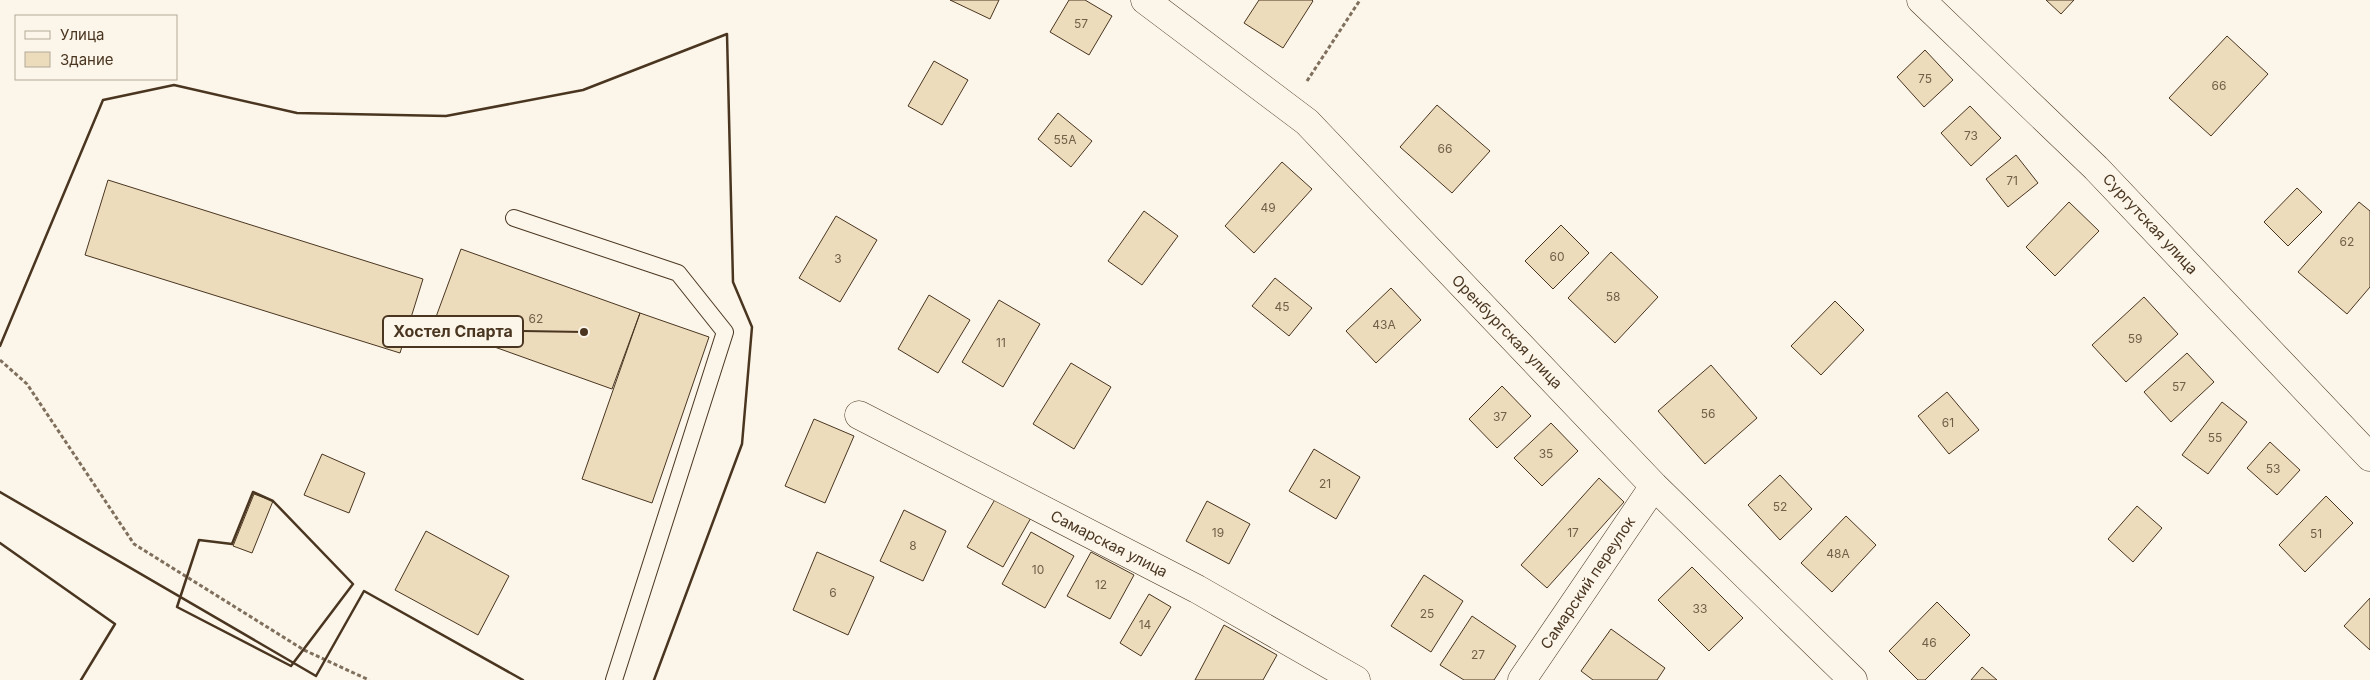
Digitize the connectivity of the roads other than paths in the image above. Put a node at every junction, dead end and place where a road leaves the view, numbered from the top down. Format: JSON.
{"nodes":[{"id":1,"x":1145,"y":0,"type":"edge"},
{"id":2,"x":1921,"y":0,"type":"edge"},
{"id":3,"x":514,"y":218,"type":"dead end"},
{"id":4,"x":860,"y":415,"type":"dead end"},
{"id":5,"x":2370,"y":458,"type":"edge"},
{"id":6,"x":1654,"y":486,"type":"junction"},
{"id":7,"x":614,"y":680,"type":"edge"},
{"id":8,"x":1356,"y":680,"type":"edge"},
{"id":9,"x":1522,"y":680,"type":"edge"},
{"id":10,"x":1854,"y":680,"type":"edge"}],
"edges":[{"from":1,"to":6,"type":"street","name":"Оренбургская улица"},
{"from":2,"to":5,"type":"street","name":"Сургутская улица"},
{"from":3,"to":7,"type":"lane"},
{"from":4,"to":8,"type":"street","name":"Самарская улица"},
{"from":6,"to":9,"type":"street","name":"Самарский переулок"},
{"from":6,"to":10,"type":"street","name":"Оренбургская улица"}]}
